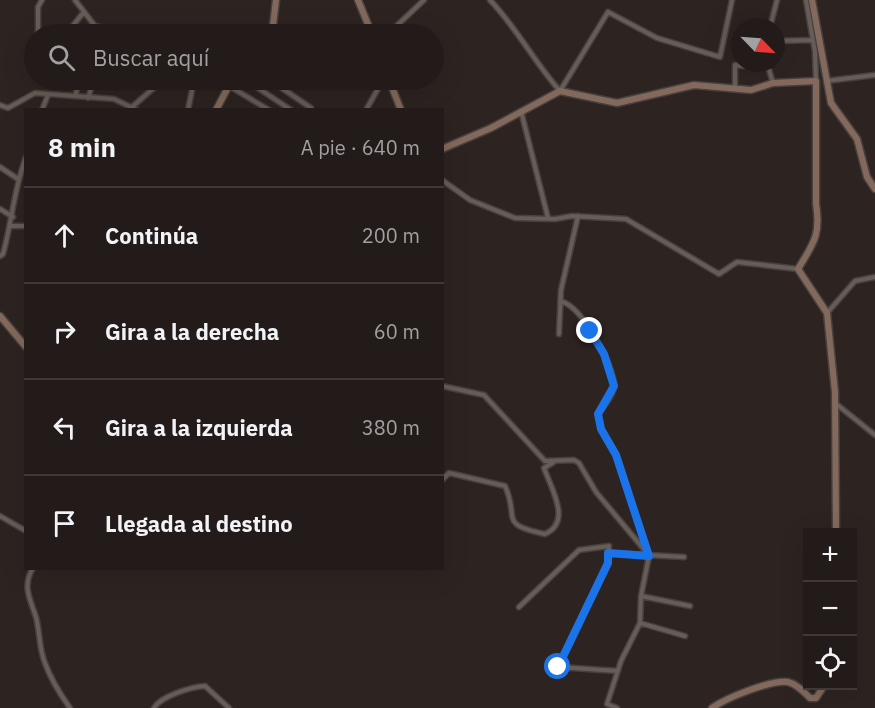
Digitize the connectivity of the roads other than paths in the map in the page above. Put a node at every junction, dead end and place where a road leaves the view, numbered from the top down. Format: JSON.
{"nodes":[{"id":1,"x":42,"y":0,"type":"edge"},
{"id":2,"x":276,"y":0,"type":"edge"},
{"id":3,"x":358,"y":0,"type":"edge"},
{"id":4,"x":424,"y":0,"type":"edge"},
{"id":5,"x":490,"y":0,"type":"edge"},
{"id":6,"x":732,"y":0,"type":"edge"},
{"id":7,"x":777,"y":0,"type":"edge"},
{"id":8,"x":806,"y":0,"type":"edge"},
{"id":9,"x":812,"y":0,"type":"edge"},
{"id":10,"x":77,"y":1,"type":"edge"},
{"id":11,"x":84,"y":12,"type":"junction"},
{"id":12,"x":772,"y":18,"type":"edge"},
{"id":13,"x":38,"y":24,"type":"edge"},
{"id":14,"x":74,"y":24,"type":"edge"},
{"id":15,"x":93,"y":24,"type":"edge"},
{"id":16,"x":273,"y":24,"type":"edge"},
{"id":17,"x":368,"y":24,"type":"edge"},
{"id":18,"x":399,"y":24,"type":"edge"},
{"id":19,"x":813,"y":40,"type":"junction"},
{"id":20,"x":785,"y":41,"type":"edge"},
{"id":21,"x":735,"y":72,"type":"edge"},
{"id":22,"x":770,"y":72,"type":"edge"},
{"id":23,"x":875,"y":75,"type":"edge"},
{"id":24,"x":816,"y":81,"type":"junction"},
{"id":25,"x":825,"y":81,"type":"junction"},
{"id":26,"x":773,"y":83,"type":"junction"},
{"id":27,"x":735,"y":88,"type":"junction"},
{"id":28,"x":77,"y":90,"type":"edge"},
{"id":29,"x":91,"y":90,"type":"edge"},
{"id":30,"x":151,"y":90,"type":"edge"},
{"id":31,"x":192,"y":90,"type":"edge"},
{"id":32,"x":227,"y":90,"type":"edge"},
{"id":33,"x":241,"y":90,"type":"edge"},
{"id":34,"x":261,"y":90,"type":"edge"},
{"id":35,"x":285,"y":90,"type":"edge"},
{"id":36,"x":377,"y":90,"type":"edge"},
{"id":37,"x":393,"y":90,"type":"edge"},
{"id":38,"x":560,"y":91,"type":"junction"},
{"id":39,"x":48,"y":94,"type":"junction"},
{"id":40,"x":75,"y":96,"type":"junction"},
{"id":41,"x":88,"y":98,"type":"junction"},
{"id":42,"x":0,"y":105,"type":"edge"},
{"id":43,"x":43,"y":108,"type":"edge"},
{"id":44,"x":131,"y":108,"type":"edge"},
{"id":45,"x":188,"y":108,"type":"edge"},
{"id":46,"x":217,"y":108,"type":"edge"},
{"id":47,"x":266,"y":108,"type":"edge"},
{"id":48,"x":288,"y":108,"type":"edge"},
{"id":49,"x":311,"y":108,"type":"dead end"},
{"id":50,"x":367,"y":108,"type":"edge"},
{"id":51,"x":400,"y":108,"type":"edge"},
{"id":52,"x":521,"y":110,"type":"junction"},
{"id":53,"x":444,"y":148,"type":"edge"},
{"id":54,"x":24,"y":162,"type":"edge"},
{"id":55,"x":0,"y":167,"type":"edge"},
{"id":56,"x":18,"y":179,"type":"junction"},
{"id":57,"x":444,"y":181,"type":"edge"},
{"id":58,"x":875,"y":189,"type":"edge"},
{"id":59,"x":0,"y":209,"type":"edge"},
{"id":60,"x":578,"y":216,"type":"junction"},
{"id":61,"x":13,"y":217,"type":"junction"},
{"id":62,"x":548,"y":218,"type":"junction"},
{"id":63,"x":11,"y":226,"type":"junction"},
{"id":64,"x":24,"y":226,"type":"edge"},
{"id":65,"x":0,"y":256,"type":"edge"},
{"id":66,"x":798,"y":269,"type":"junction"},
{"id":67,"x":875,"y":277,"type":"edge"},
{"id":68,"x":563,"y":302,"type":"dead end"},
{"id":69,"x":827,"y":313,"type":"junction"},
{"id":70,"x":0,"y":316,"type":"edge"},
{"id":71,"x":559,"y":334,"type":"dead end"},
{"id":72,"x":24,"y":345,"type":"edge"},
{"id":73,"x":444,"y":386,"type":"edge"},
{"id":74,"x":835,"y":402,"type":"junction"},
{"id":75,"x":875,"y":435,"type":"edge"},
{"id":76,"x":556,"y":460,"type":"junction"},
{"id":77,"x":444,"y":478,"type":"edge"},
{"id":78,"x":0,"y":516,"type":"edge"},
{"id":79,"x":836,"y":528,"type":"edge"},
{"id":80,"x":24,"y":530,"type":"edge"},
{"id":81,"x":608,"y":553,"type":"junction"},
{"id":82,"x":649,"y":556,"type":"junction"},
{"id":83,"x":684,"y":557,"type":"dead end"},
{"id":84,"x":32,"y":570,"type":"edge"},
{"id":85,"x":640,"y":596,"type":"junction"},
{"id":86,"x":690,"y":606,"type":"dead end"},
{"id":87,"x":519,"y":607,"type":"dead end"},
{"id":88,"x":640,"y":623,"type":"junction"},
{"id":89,"x":685,"y":636,"type":"dead end"},
{"id":90,"x":618,"y":670,"type":"junction"},
{"id":91,"x":821,"y":690,"type":"edge"},
{"id":92,"x":70,"y":708,"type":"edge"},
{"id":93,"x":154,"y":708,"type":"edge"},
{"id":94,"x":229,"y":708,"type":"edge"},
{"id":95,"x":617,"y":708,"type":"edge"},
{"id":96,"x":712,"y":708,"type":"edge"}],
"edges":[{"from":1,"to":13,"type":"street"},
{"from":2,"to":16,"type":"street"},
{"from":3,"to":17,"type":"street"},
{"from":4,"to":18,"type":"street"},
{"from":5,"to":38,"type":"street"},
{"from":6,"to":38,"type":"street"},
{"from":7,"to":12,"type":"street"},
{"from":8,"to":19,"type":"street"},
{"from":9,"to":25,"type":"street"},
{"from":10,"to":11,"type":"street"},
{"from":11,"to":14,"type":"street"},
{"from":11,"to":15,"type":"street"},
{"from":19,"to":20,"type":"street"},
{"from":19,"to":24,"type":"street"},
{"from":21,"to":27,"type":"street"},
{"from":22,"to":26,"type":"street"},
{"from":23,"to":25,"type":"street"},
{"from":24,"to":26,"type":"street"},
{"from":24,"to":66,"type":"street"},
{"from":25,"to":58,"type":"street"},
{"from":26,"to":27,"type":"street"},
{"from":27,"to":38,"type":"street"},
{"from":28,"to":40,"type":"street"},
{"from":29,"to":41,"type":"street"},
{"from":30,"to":44,"type":"street"},
{"from":31,"to":45,"type":"street"},
{"from":32,"to":46,"type":"street"},
{"from":33,"to":47,"type":"street"},
{"from":34,"to":48,"type":"street"},
{"from":35,"to":49,"type":"street"},
{"from":36,"to":50,"type":"street"},
{"from":37,"to":51,"type":"street"},
{"from":38,"to":52,"type":"street"},
{"from":39,"to":40,"type":"street"},
{"from":39,"to":42,"type":"street"},
{"from":39,"to":43,"type":"street"},
{"from":40,"to":41,"type":"street"},
{"from":41,"to":44,"type":"street"},
{"from":52,"to":53,"type":"street"},
{"from":52,"to":62,"type":"street"},
{"from":54,"to":56,"type":"street"},
{"from":55,"to":56,"type":"street"},
{"from":56,"to":61,"type":"street"},
{"from":57,"to":62,"type":"street"},
{"from":59,"to":61,"type":"street"},
{"from":60,"to":62,"type":"street"},
{"from":60,"to":66,"type":"street"},
{"from":60,"to":71,"type":"street"},
{"from":61,"to":63,"type":"street"},
{"from":63,"to":64,"type":"street"},
{"from":63,"to":65,"type":"street"},
{"from":66,"to":69,"type":"street"},
{"from":67,"to":69,"type":"street"},
{"from":68,"to":82,"type":"street"},
{"from":69,"to":74,"type":"street"},
{"from":70,"to":72,"type":"street"},
{"from":73,"to":76,"type":"street"},
{"from":74,"to":75,"type":"street"},
{"from":74,"to":79,"type":"street"},
{"from":76,"to":77,"type":"street"},
{"from":76,"to":82,"type":"street"},
{"from":78,"to":80,"type":"street"},
{"from":81,"to":82,"type":"street"},
{"from":81,"to":87,"type":"street"},
{"from":81,"to":90,"type":"street"},
{"from":82,"to":83,"type":"street"},
{"from":82,"to":85,"type":"street"},
{"from":84,"to":92,"type":"street"},
{"from":85,"to":86,"type":"street"},
{"from":85,"to":88,"type":"street"},
{"from":88,"to":89,"type":"street"},
{"from":88,"to":90,"type":"street"},
{"from":90,"to":95,"type":"street"},
{"from":91,"to":96,"type":"street"},
{"from":93,"to":94,"type":"street"}]}
